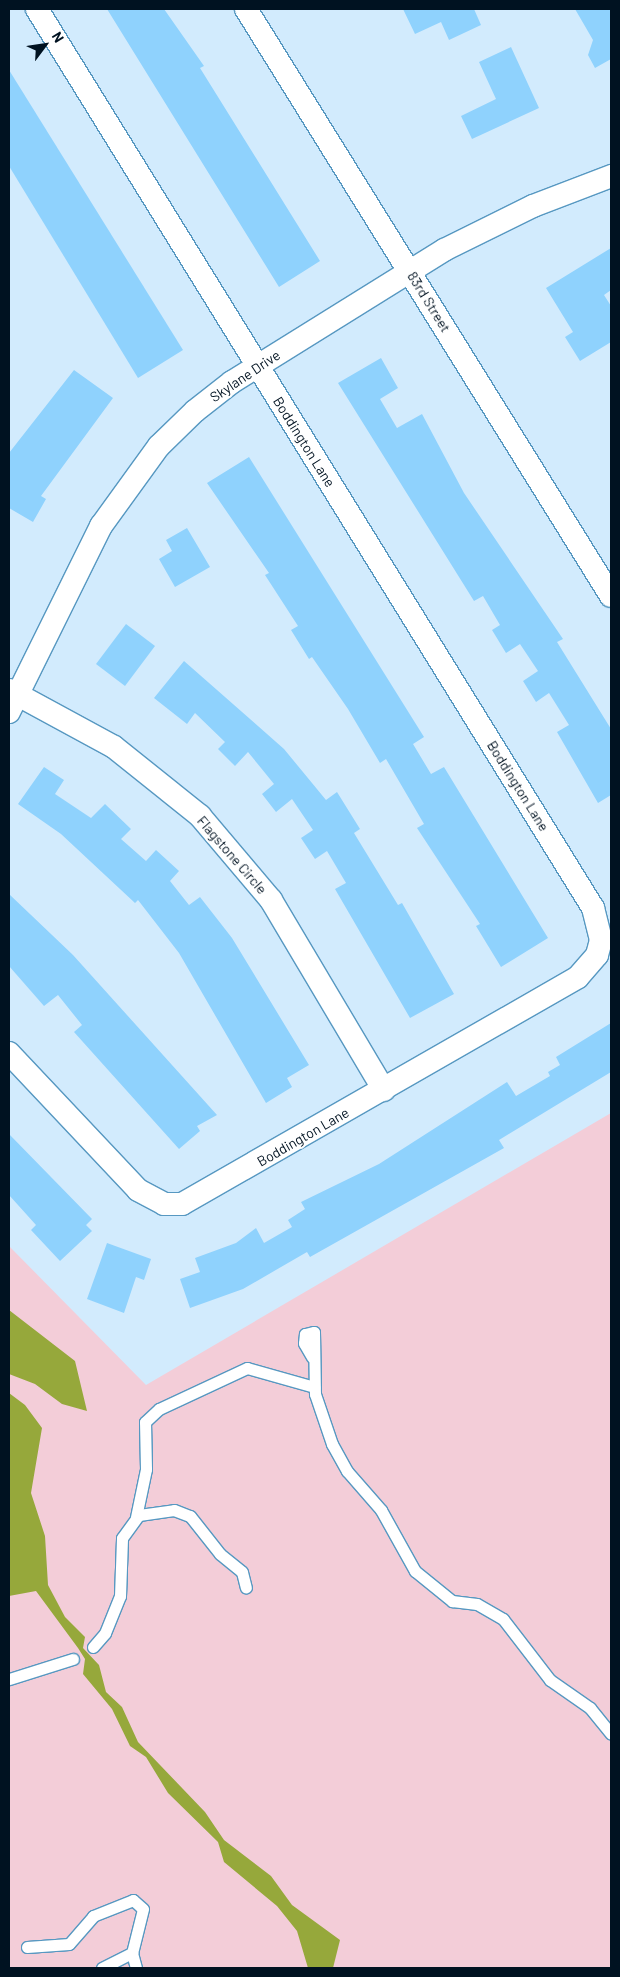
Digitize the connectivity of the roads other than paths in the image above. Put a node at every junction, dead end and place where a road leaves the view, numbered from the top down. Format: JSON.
{"nodes":[{"id":1,"x":37,"y":9,"type":"edge"},
{"id":2,"x":246,"y":9,"type":"edge"},
{"id":3,"x":611,"y":176,"type":"edge"},
{"id":4,"x":410,"y":272,"type":"junction"},
{"id":5,"x":257,"y":367,"type":"junction"},
{"id":6,"x":611,"y":596,"type":"edge"},
{"id":7,"x":12,"y":699,"type":"edge"},
{"id":8,"x":9,"y":1053,"type":"edge"},
{"id":9,"x":384,"y":1090,"type":"junction"},
{"id":10,"x":312,"y":1357,"type":"dead end"},
{"id":11,"x":314,"y":1387,"type":"junction"},
{"id":12,"x":136,"y":1517,"type":"junction"},
{"id":13,"x":246,"y":1588,"type":"dead end"},
{"id":14,"x":93,"y":1647,"type":"dead end"},
{"id":15,"x":73,"y":1659,"type":"dead end"},
{"id":16,"x":9,"y":1680,"type":"edge"},
{"id":17,"x":611,"y":1734,"type":"edge"},
{"id":18,"x":27,"y":1947,"type":"dead end"},
{"id":19,"x":132,"y":1953,"type":"junction"},
{"id":20,"x":102,"y":1968,"type":"edge"},
{"id":21,"x":136,"y":1968,"type":"edge"}],
"edges":[{"from":1,"to":5,"type":"street","name":"Boddington Lane"},
{"from":2,"to":4,"type":"street","name":"83rd Street"},
{"from":3,"to":4,"type":"street","name":"Skylane Drive"},
{"from":4,"to":5,"type":"street","name":"Skylane Drive"},
{"from":4,"to":6,"type":"street","name":"83rd Street"},
{"from":5,"to":7,"type":"street","name":"Skylane Drive"},
{"from":5,"to":9,"type":"street","name":"Boddington Lane"},
{"from":7,"to":9,"type":"street","name":"Flagstone Circle"},
{"from":8,"to":9,"type":"street","name":"Boddington Lane"},
{"from":10,"to":11,"type":"lane"},
{"from":11,"to":12,"type":"lane"},
{"from":11,"to":17,"type":"lane"},
{"from":12,"to":13,"type":"lane"},
{"from":12,"to":14,"type":"lane"},
{"from":15,"to":16,"type":"lane"},
{"from":18,"to":19,"type":"lane"},
{"from":19,"to":20,"type":"lane"},
{"from":19,"to":21,"type":"lane"}]}
